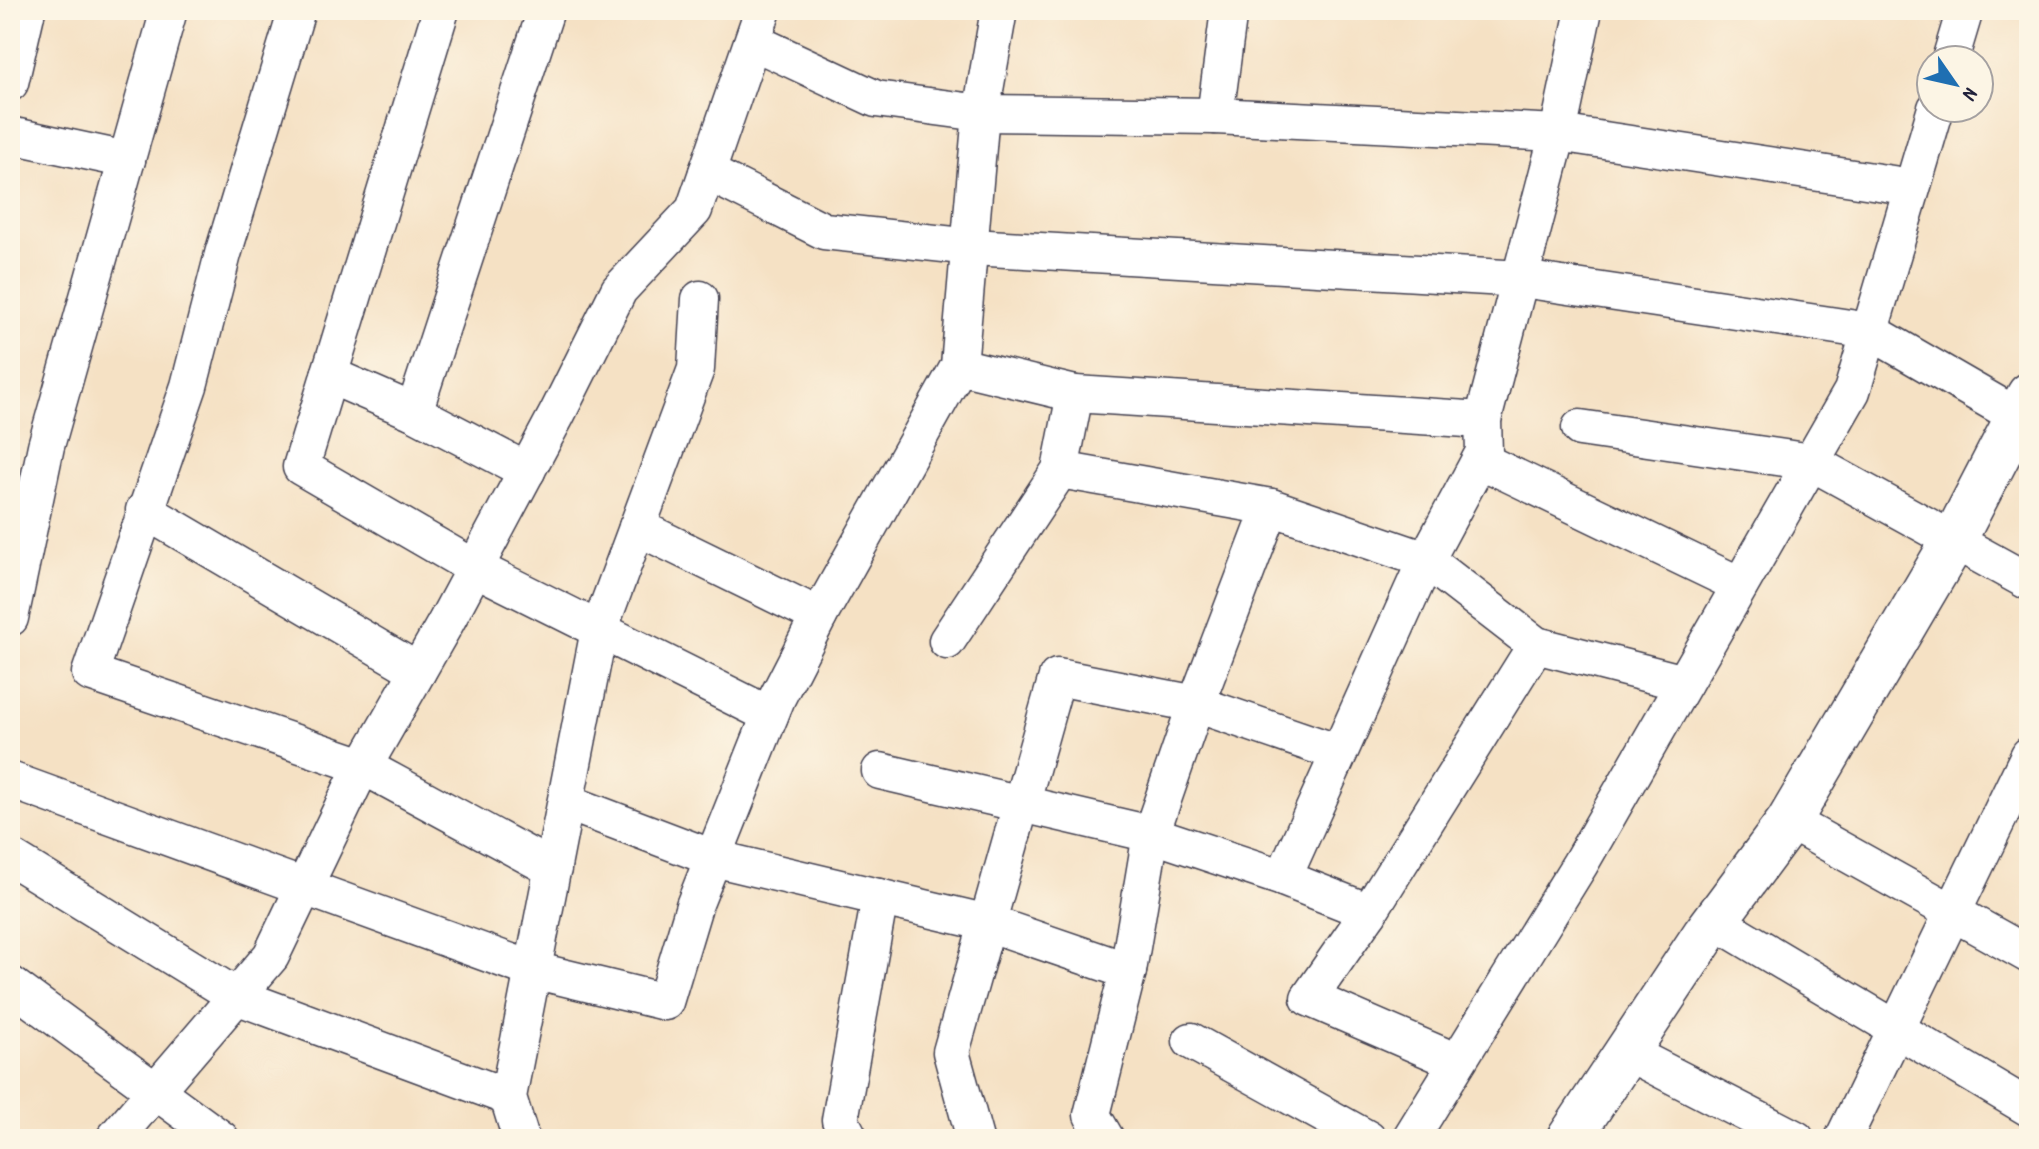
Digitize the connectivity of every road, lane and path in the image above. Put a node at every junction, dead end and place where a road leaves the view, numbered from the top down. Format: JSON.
{"nodes":[{"id":1,"x":27,"y":10,"type":"edge"},
{"id":2,"x":169,"y":10,"type":"edge"},
{"id":3,"x":297,"y":10,"type":"edge"},
{"id":4,"x":441,"y":10,"type":"edge"},
{"id":5,"x":546,"y":10,"type":"edge"},
{"id":6,"x":999,"y":10,"type":"edge"},
{"id":7,"x":1229,"y":10,"type":"edge"},
{"id":8,"x":1584,"y":10,"type":"edge"},
{"id":9,"x":1965,"y":10,"type":"edge"},
{"id":10,"x":759,"y":26,"type":"edge"},
{"id":11,"x":1955,"y":44,"type":"edge"},
{"id":12,"x":13,"y":61,"type":"edge"},
{"id":13,"x":981,"y":113,"type":"junction"},
{"id":14,"x":1215,"y":116,"type":"junction"},
{"id":15,"x":1931,"y":124,"type":"edge"},
{"id":16,"x":1558,"y":133,"type":"junction"},
{"id":17,"x":10,"y":135,"type":"edge"},
{"id":18,"x":127,"y":160,"type":"junction"},
{"id":19,"x":707,"y":172,"type":"junction"},
{"id":20,"x":1912,"y":187,"type":"junction"},
{"id":21,"x":972,"y":247,"type":"junction"},
{"id":22,"x":1522,"y":279,"type":"junction"},
{"id":23,"x":700,"y":299,"type":"dead end"},
{"id":24,"x":1870,"y":331,"type":"junction"},
{"id":25,"x":959,"y":366,"type":"junction"},
{"id":26,"x":329,"y":375,"type":"junction"},
{"id":27,"x":1075,"y":394,"type":"junction"},
{"id":28,"x":414,"y":412,"type":"junction"},
{"id":29,"x":2026,"y":412,"type":"edge"},
{"id":30,"x":1483,"y":420,"type":"junction"},
{"id":31,"x":1580,"y":428,"type":"dead end"},
{"id":32,"x":1480,"y":460,"type":"junction"},
{"id":33,"x":1811,"y":462,"type":"junction"},
{"id":34,"x":1060,"y":470,"type":"junction"},
{"id":35,"x":527,"y":471,"type":"junction"},
{"id":36,"x":1271,"y":507,"type":"junction"},
{"id":37,"x":144,"y":510,"type":"junction"},
{"id":38,"x":637,"y":527,"type":"junction"},
{"id":39,"x":1953,"y":542,"type":"junction"},
{"id":40,"x":1426,"y":560,"type":"junction"},
{"id":41,"x":475,"y":568,"type":"junction"},
{"id":42,"x":2029,"y":582,"type":"edge"},
{"id":43,"x":1740,"y":585,"type":"junction"},
{"id":44,"x":819,"y":616,"type":"junction"},
{"id":45,"x":10,"y":618,"type":"edge"},
{"id":46,"x":599,"y":630,"type":"junction"},
{"id":47,"x":947,"y":641,"type":"dead end"},
{"id":48,"x":1536,"y":645,"type":"junction"},
{"id":49,"x":418,"y":671,"type":"junction"},
{"id":50,"x":1684,"y":683,"type":"junction"},
{"id":51,"x":1196,"y":704,"type":"junction"},
{"id":52,"x":770,"y":715,"type":"junction"},
{"id":53,"x":1339,"y":753,"type":"junction"},
{"id":54,"x":2029,"y":755,"type":"edge"},
{"id":55,"x":363,"y":766,"type":"junction"},
{"id":56,"x":880,"y":771,"type":"dead end"},
{"id":57,"x":10,"y":780,"type":"edge"},
{"id":58,"x":566,"y":802,"type":"junction"},
{"id":59,"x":1021,"y":804,"type":"junction"},
{"id":60,"x":1789,"y":821,"type":"junction"},
{"id":61,"x":1151,"y":834,"type":"junction"},
{"id":62,"x":10,"y":857,"type":"edge"},
{"id":63,"x":713,"y":858,"type":"junction"},
{"id":64,"x":553,"y":869,"type":"junction"},
{"id":65,"x":1283,"y":878,"type":"junction"},
{"id":66,"x":305,"y":886,"type":"junction"},
{"id":67,"x":880,"y":897,"type":"junction"},
{"id":68,"x":1369,"y":912,"type":"junction"},
{"id":69,"x":1953,"y":913,"type":"junction"},
{"id":70,"x":1715,"y":921,"type":"junction"},
{"id":71,"x":988,"y":923,"type":"junction"},
{"id":72,"x":2029,"y":955,"type":"edge"},
{"id":73,"x":533,"y":970,"type":"junction"},
{"id":74,"x":1128,"y":971,"type":"junction"},
{"id":75,"x":10,"y":984,"type":"edge"},
{"id":76,"x":236,"y":996,"type":"junction"},
{"id":77,"x":1897,"y":1029,"type":"junction"},
{"id":78,"x":1191,"y":1041,"type":"dead end"},
{"id":79,"x":1627,"y":1052,"type":"junction"},
{"id":80,"x":1457,"y":1062,"type":"junction"},
{"id":81,"x":155,"y":1092,"type":"junction"},
{"id":82,"x":508,"y":1097,"type":"junction"},
{"id":83,"x":2029,"y":1108,"type":"edge"},
{"id":84,"x":114,"y":1139,"type":"edge"},
{"id":85,"x":221,"y":1139,"type":"edge"},
{"id":86,"x":521,"y":1139,"type":"edge"},
{"id":87,"x":850,"y":1139,"type":"edge"},
{"id":88,"x":975,"y":1139,"type":"edge"},
{"id":89,"x":1106,"y":1139,"type":"edge"},
{"id":90,"x":1368,"y":1139,"type":"edge"},
{"id":91,"x":1410,"y":1139,"type":"edge"},
{"id":92,"x":1569,"y":1139,"type":"edge"},
{"id":93,"x":1796,"y":1139,"type":"edge"},
{"id":94,"x":1843,"y":1139,"type":"edge"}],
"edges":[{"from":1,"to":12,"type":"street"},
{"from":2,"to":18,"type":"street"},
{"from":3,"to":37,"type":"street"},
{"from":4,"to":26,"type":"street"},
{"from":5,"to":28,"type":"street"},
{"from":6,"to":13,"type":"street"},
{"from":7,"to":14,"type":"street"},
{"from":8,"to":16,"type":"street"},
{"from":9,"to":11,"type":"street"},
{"from":10,"to":13,"type":"street"},
{"from":10,"to":19,"type":"street"},
{"from":13,"to":14,"type":"street"},
{"from":13,"to":21,"type":"street"},
{"from":14,"to":16,"type":"street"},
{"from":15,"to":20,"type":"street"},
{"from":16,"to":20,"type":"street"},
{"from":16,"to":22,"type":"street"},
{"from":17,"to":18,"type":"street"},
{"from":18,"to":45,"type":"street"},
{"from":19,"to":21,"type":"street"},
{"from":19,"to":35,"type":"street"},
{"from":20,"to":24,"type":"street"},
{"from":21,"to":22,"type":"street"},
{"from":21,"to":25,"type":"street"},
{"from":22,"to":24,"type":"street"},
{"from":22,"to":30,"type":"street"},
{"from":23,"to":38,"type":"street"},
{"from":24,"to":29,"type":"street"},
{"from":24,"to":33,"type":"street"},
{"from":25,"to":27,"type":"street"},
{"from":25,"to":44,"type":"street"},
{"from":26,"to":28,"type":"street"},
{"from":26,"to":41,"type":"street"},
{"from":27,"to":30,"type":"street"},
{"from":27,"to":34,"type":"street"},
{"from":28,"to":35,"type":"street"},
{"from":29,"to":39,"type":"street"},
{"from":30,"to":32,"type":"street"},
{"from":31,"to":33,"type":"street"},
{"from":32,"to":40,"type":"street"},
{"from":32,"to":43,"type":"street"},
{"from":33,"to":39,"type":"street"},
{"from":33,"to":43,"type":"street"},
{"from":34,"to":36,"type":"street"},
{"from":34,"to":47,"type":"street"},
{"from":35,"to":41,"type":"street"},
{"from":36,"to":40,"type":"street"},
{"from":36,"to":51,"type":"street"},
{"from":37,"to":49,"type":"street"},
{"from":37,"to":55,"type":"street"},
{"from":38,"to":44,"type":"street"},
{"from":38,"to":46,"type":"street"},
{"from":39,"to":42,"type":"street"},
{"from":39,"to":60,"type":"street"},
{"from":40,"to":48,"type":"street"},
{"from":40,"to":53,"type":"street"},
{"from":41,"to":46,"type":"street"},
{"from":41,"to":49,"type":"street"},
{"from":43,"to":50,"type":"street"},
{"from":44,"to":52,"type":"street"},
{"from":46,"to":52,"type":"street"},
{"from":46,"to":58,"type":"street"},
{"from":48,"to":50,"type":"street"},
{"from":48,"to":68,"type":"street"},
{"from":49,"to":55,"type":"street"},
{"from":50,"to":80,"type":"street"},
{"from":51,"to":53,"type":"street"},
{"from":51,"to":59,"type":"street"},
{"from":51,"to":61,"type":"street"},
{"from":52,"to":63,"type":"street"},
{"from":53,"to":65,"type":"street"},
{"from":54,"to":69,"type":"street"},
{"from":55,"to":64,"type":"street"},
{"from":55,"to":66,"type":"street"},
{"from":56,"to":59,"type":"street"},
{"from":57,"to":66,"type":"street"},
{"from":58,"to":63,"type":"street"},
{"from":58,"to":64,"type":"street"},
{"from":59,"to":61,"type":"street"},
{"from":59,"to":71,"type":"street"},
{"from":60,"to":69,"type":"street"},
{"from":60,"to":70,"type":"street"},
{"from":61,"to":65,"type":"street"},
{"from":61,"to":74,"type":"street"},
{"from":62,"to":76,"type":"street"},
{"from":63,"to":67,"type":"street"},
{"from":63,"to":73,"type":"street"},
{"from":64,"to":73,"type":"street"},
{"from":65,"to":68,"type":"street"},
{"from":66,"to":73,"type":"street"},
{"from":66,"to":76,"type":"street"},
{"from":67,"to":71,"type":"street"},
{"from":67,"to":87,"type":"street"},
{"from":68,"to":80,"type":"street"},
{"from":69,"to":72,"type":"street"},
{"from":69,"to":77,"type":"street"},
{"from":70,"to":77,"type":"street"},
{"from":70,"to":79,"type":"street"},
{"from":71,"to":74,"type":"street"},
{"from":71,"to":88,"type":"street"},
{"from":73,"to":82,"type":"street"},
{"from":74,"to":89,"type":"street"},
{"from":75,"to":81,"type":"street"},
{"from":76,"to":81,"type":"street"},
{"from":76,"to":82,"type":"street"},
{"from":77,"to":83,"type":"street"},
{"from":77,"to":94,"type":"street"},
{"from":78,"to":90,"type":"street"},
{"from":79,"to":92,"type":"street"},
{"from":79,"to":93,"type":"street"},
{"from":80,"to":91,"type":"street"},
{"from":81,"to":84,"type":"street"},
{"from":81,"to":85,"type":"street"},
{"from":82,"to":86,"type":"street"}]}
